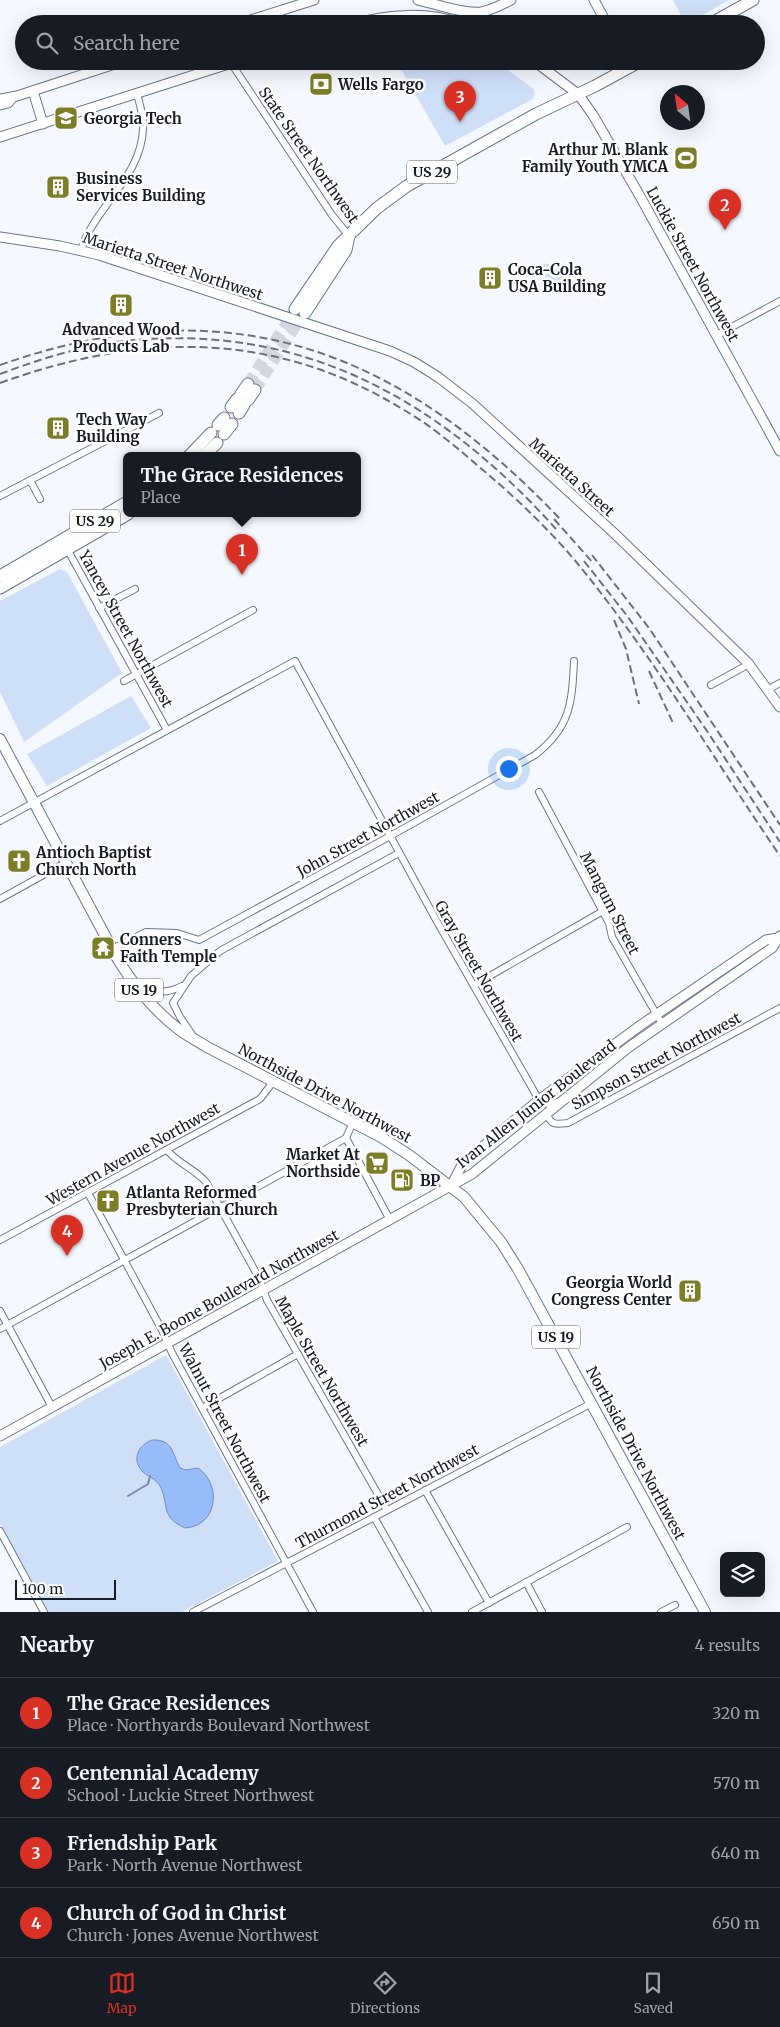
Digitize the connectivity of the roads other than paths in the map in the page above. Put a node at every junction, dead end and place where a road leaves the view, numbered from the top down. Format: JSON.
{"nodes":[{"id":1,"x":314,"y":0,"type":"edge"},
{"id":2,"x":418,"y":0,"type":"edge"},
{"id":3,"x":511,"y":0,"type":"edge"},
{"id":4,"x":594,"y":0,"type":"edge"},
{"id":5,"x":753,"y":0,"type":"edge"},
{"id":6,"x":266,"y":15,"type":"edge"},
{"id":7,"x":602,"y":15,"type":"edge"},
{"id":8,"x":726,"y":15,"type":"edge"},
{"id":9,"x":96,"y":70,"type":"edge"},
{"id":10,"x":210,"y":70,"type":"edge"},
{"id":11,"x":239,"y":70,"type":"edge"},
{"id":12,"x":546,"y":70,"type":"edge"},
{"id":13,"x":619,"y":70,"type":"edge"},
{"id":14,"x":32,"y":91,"type":"junction"},
{"id":15,"x":137,"y":94,"type":"junction"},
{"id":16,"x":578,"y":94,"type":"junction"},
{"id":17,"x":13,"y":97,"type":"junction"},
{"id":18,"x":0,"y":99,"type":"edge"},
{"id":19,"x":0,"y":105,"type":"edge"},
{"id":20,"x":43,"y":124,"type":"junction"},
{"id":21,"x":0,"y":137,"type":"edge"},
{"id":22,"x":349,"y":236,"type":"junction"},
{"id":23,"x":0,"y":237,"type":"edge"},
{"id":24,"x":81,"y":250,"type":"junction"},
{"id":25,"x":780,"y":301,"type":"edge"},
{"id":26,"x":302,"y":315,"type":"junction"},
{"id":27,"x":717,"y":335,"type":"junction"},
{"id":28,"x":252,"y":387,"type":"tunnel mouth"},
{"id":29,"x":240,"y":403,"type":"dead end"},
{"id":30,"x":159,"y":413,"type":"dead end"},
{"id":31,"x":776,"y":436,"type":"edge"},
{"id":32,"x":780,"y":451,"type":"edge"},
{"id":33,"x":194,"y":452,"type":"edge"},
{"id":34,"x":207,"y":452,"type":"edge"},
{"id":35,"x":30,"y":480,"type":"junction"},
{"id":36,"x":0,"y":496,"type":"edge"},
{"id":37,"x":40,"y":499,"type":"dead end"},
{"id":38,"x":123,"y":505,"type":"edge"},
{"id":39,"x":123,"y":516,"type":"edge"},
{"id":40,"x":64,"y":544,"type":"junction"},
{"id":41,"x":0,"y":576,"type":"edge"},
{"id":42,"x":0,"y":588,"type":"edge"},
{"id":43,"x":136,"y":589,"type":"dead end"},
{"id":44,"x":99,"y":608,"type":"junction"},
{"id":45,"x":253,"y":610,"type":"dead end"},
{"id":46,"x":574,"y":661,"type":"dead end"},
{"id":47,"x":749,"y":664,"type":"junction"},
{"id":48,"x":137,"y":673,"type":"junction"},
{"id":49,"x":124,"y":681,"type":"dead end"},
{"id":50,"x":780,"y":683,"type":"edge"},
{"id":51,"x":711,"y":685,"type":"dead end"},
{"id":52,"x":769,"y":690,"type":"junction"},
{"id":53,"x":780,"y":707,"type":"edge"},
{"id":54,"x":167,"y":730,"type":"junction"},
{"id":55,"x":0,"y":739,"type":"edge"},
{"id":56,"x":539,"y":792,"type":"dead end"},
{"id":57,"x":33,"y":803,"type":"junction"},
{"id":58,"x":0,"y":820,"type":"edge"},
{"id":59,"x":390,"y":836,"type":"junction"},
{"id":60,"x":399,"y":854,"type":"junction"},
{"id":61,"x":65,"y":863,"type":"junction"},
{"id":62,"x":0,"y":899,"type":"edge"},
{"id":63,"x":603,"y":911,"type":"junction"},
{"id":64,"x":779,"y":937,"type":"edge"},
{"id":65,"x":112,"y":949,"type":"junction"},
{"id":66,"x":134,"y":983,"type":"junction"},
{"id":67,"x":474,"y":985,"type":"junction"},
{"id":68,"x":183,"y":986,"type":"junction"},
{"id":69,"x":780,"y":1008,"type":"edge"},
{"id":70,"x":656,"y":1014,"type":"junction"},
{"id":71,"x":662,"y":1024,"type":"junction"},
{"id":72,"x":195,"y":1039,"type":"junction"},
{"id":73,"x":273,"y":1082,"type":"junction"},
{"id":74,"x":567,"y":1097,"type":"junction"},
{"id":75,"x":539,"y":1100,"type":"junction"},
{"id":76,"x":547,"y":1114,"type":"junction"},
{"id":77,"x":353,"y":1122,"type":"junction"},
{"id":78,"x":346,"y":1138,"type":"junction"},
{"id":79,"x":167,"y":1150,"type":"junction"},
{"id":80,"x":450,"y":1187,"type":"junction"},
{"id":81,"x":88,"y":1193,"type":"junction"},
{"id":82,"x":220,"y":1207,"type":"junction"},
{"id":83,"x":390,"y":1220,"type":"junction"},
{"id":84,"x":0,"y":1240,"type":"edge"},
{"id":85,"x":125,"y":1260,"type":"junction"},
{"id":86,"x":263,"y":1290,"type":"junction"},
{"id":87,"x":0,"y":1311,"type":"edge"},
{"id":88,"x":8,"y":1325,"type":"junction"},
{"id":89,"x":0,"y":1330,"type":"edge"},
{"id":90,"x":168,"y":1343,"type":"junction"},
{"id":91,"x":298,"y":1354,"type":"junction"},
{"id":92,"x":592,"y":1403,"type":"junction"},
{"id":93,"x":52,"y":1407,"type":"junction"},
{"id":94,"x":202,"y":1408,"type":"junction"},
{"id":95,"x":0,"y":1436,"type":"edge"},
{"id":96,"x":425,"y":1490,"type":"junction"},
{"id":97,"x":387,"y":1510,"type":"junction"},
{"id":98,"x":374,"y":1517,"type":"junction"},
{"id":99,"x":627,"y":1526,"type":"dead end"},
{"id":100,"x":0,"y":1531,"type":"edge"},
{"id":101,"x":286,"y":1563,"type":"junction"},
{"id":102,"x":526,"y":1582,"type":"junction"},
{"id":103,"x":489,"y":1603,"type":"junction"},
{"id":104,"x":675,"y":1605,"type":"dead end"},
{"id":105,"x":44,"y":1612,"type":"edge"},
{"id":106,"x":193,"y":1612,"type":"edge"},
{"id":107,"x":313,"y":1612,"type":"edge"},
{"id":108,"x":428,"y":1612,"type":"edge"},
{"id":109,"x":472,"y":1612,"type":"edge"},
{"id":110,"x":542,"y":1612,"type":"edge"},
{"id":111,"x":662,"y":1612,"type":"edge"},
{"id":112,"x":705,"y":1612,"type":"edge"}],
"edges":[{"from":1,"to":6,"type":"main road"},
{"from":2,"to":3,"type":"main road"},
{"from":4,"to":7,"type":"main road"},
{"from":5,"to":8,"type":"highway"},
{"from":9,"to":14,"type":"main road"},
{"from":10,"to":15,"type":"main road"},
{"from":11,"to":22,"type":"street","name":"State Street Northwest"},
{"from":12,"to":16,"type":"main road","name":"Luckie Street Northwest"},
{"from":13,"to":16,"type":"highway","number":"US 29"},
{"from":14,"to":17,"type":"main road"},
{"from":14,"to":20,"type":"main road"},
{"from":15,"to":20,"type":"main road"},
{"from":15,"to":24,"type":"street"},
{"from":16,"to":22,"type":"highway","number":"US 29"},
{"from":16,"to":27,"type":"main road","name":"Luckie Street Northwest"},
{"from":17,"to":18,"type":"main road"},
{"from":17,"to":19,"type":"main road"},
{"from":20,"to":21,"type":"main road"},
{"from":22,"to":26,"type":"highway","number":"US 29"},
{"from":23,"to":24,"type":"main road","name":"Marietta Street Northwest"},
{"from":24,"to":26,"type":"main road","name":"Marietta Street Northwest"},
{"from":25,"to":27,"type":"street"},
{"from":26,"to":47,"type":"main road","name":"Marietta Street"},
{"from":27,"to":31,"type":"main road","name":"Luckie Street Northwest"},
{"from":28,"to":29,"type":"highway"},
{"from":30,"to":35,"type":"street"},
{"from":31,"to":32,"type":"main road","name":"Luckie Street Northwest"},
{"from":33,"to":34,"type":"highway"},
{"from":35,"to":36,"type":"street"},
{"from":35,"to":37,"type":"street"},
{"from":38,"to":40,"type":"highway","number":"US 29"},
{"from":39,"to":40,"type":"highway","number":"US 29"},
{"from":40,"to":41,"type":"highway","number":"US 29"},
{"from":40,"to":42,"type":"highway","number":"US 29"},
{"from":40,"to":44,"type":"street","name":"Yancey Street Northwest"},
{"from":43,"to":44,"type":"street"},
{"from":44,"to":48,"type":"street","name":"Yancey Street Northwest"},
{"from":45,"to":48,"type":"street"},
{"from":46,"to":59,"type":"street","name":"John Street Northwest"},
{"from":47,"to":51,"type":"street"},
{"from":47,"to":52,"type":"main road","name":"Marietta Street"},
{"from":48,"to":49,"type":"street"},
{"from":48,"to":54,"type":"street","name":"Yancey Street Northwest"},
{"from":50,"to":52,"type":"street"},
{"from":52,"to":53,"type":"main road","name":"Marietta Street"},
{"from":54,"to":57,"type":"street"},
{"from":54,"to":59,"type":"street","name":"Gray Street Northwest"},
{"from":55,"to":57,"type":"main road","name":"Northside Drive Northwest","number":"US 19"},
{"from":56,"to":63,"type":"street","name":"Mangum Street"},
{"from":57,"to":58,"type":"street"},
{"from":57,"to":61,"type":"main road","name":"Northside Drive Northwest","number":"US 19"},
{"from":59,"to":60,"type":"street","name":"Gray Street Northwest"},
{"from":59,"to":65,"type":"street","name":"John Street Northwest"},
{"from":60,"to":67,"type":"street","name":"Gray Street Northwest"},
{"from":60,"to":68,"type":"street"},
{"from":61,"to":62,"type":"street"},
{"from":61,"to":65,"type":"main road","name":"Northside Drive Northwest","number":"US 19"},
{"from":63,"to":67,"type":"street"},
{"from":63,"to":70,"type":"street","name":"Mangum Street"},
{"from":64,"to":70,"type":"main road","name":"Ivan Allen Junior Boulevard"},
{"from":64,"to":71,"type":"main road","name":"Ivan Allen Junior Boulevard"},
{"from":65,"to":66,"type":"main road","name":"Northside Drive Northwest","number":"US 19"},
{"from":66,"to":68,"type":"street"},
{"from":66,"to":72,"type":"main road","name":"Northside Drive Northwest","number":"US 19"},
{"from":67,"to":75,"type":"street","name":"Gray Street Northwest"},
{"from":68,"to":72,"type":"street"},
{"from":69,"to":76,"type":"street","name":"Simpson Street Northwest"},
{"from":70,"to":71,"type":"street","name":"Mangum Street"},
{"from":70,"to":75,"type":"main road","name":"Ivan Allen Junior Boulevard"},
{"from":71,"to":74,"type":"main road","name":"Ivan Allen Junior Boulevard"},
{"from":72,"to":73,"type":"main road","name":"Northside Drive Northwest","number":"US 19"},
{"from":73,"to":77,"type":"main road","name":"Northside Drive Northwest","number":"US 19"},
{"from":73,"to":79,"type":"street","name":"Western Avenue Northwest"},
{"from":74,"to":75,"type":"street"},
{"from":74,"to":76,"type":"main road","name":"Ivan Allen Junior Boulevard"},
{"from":75,"to":80,"type":"main road","name":"Ivan Allen Junior Boulevard"},
{"from":76,"to":80,"type":"main road","name":"Ivan Allen Junior Boulevard"},
{"from":77,"to":78,"type":"street"},
{"from":77,"to":80,"type":"main road","name":"Northside Drive Northwest","number":"US 19"},
{"from":78,"to":82,"type":"street"},
{"from":78,"to":83,"type":"street"},
{"from":79,"to":81,"type":"street","name":"Western Avenue Northwest"},
{"from":79,"to":82,"type":"street","name":"Maple Street Northwest"},
{"from":80,"to":83,"type":"main road","name":"Joseph E. Boone Boulevard Northwest"},
{"from":80,"to":92,"type":"main road","name":"Northside Drive Northwest","number":"US 19"},
{"from":81,"to":84,"type":"street","name":"Western Avenue Northwest"},
{"from":81,"to":85,"type":"street","name":"Walnut Street Northwest"},
{"from":82,"to":85,"type":"street"},
{"from":82,"to":86,"type":"street","name":"Maple Street Northwest"},
{"from":83,"to":86,"type":"main road","name":"Joseph E. Boone Boulevard Northwest"},
{"from":85,"to":88,"type":"street"},
{"from":85,"to":90,"type":"street","name":"Walnut Street Northwest"},
{"from":86,"to":90,"type":"main road","name":"Joseph E. Boone Boulevard Northwest"},
{"from":86,"to":91,"type":"street","name":"Maple Street Northwest"},
{"from":87,"to":88,"type":"street"},
{"from":88,"to":89,"type":"street"},
{"from":88,"to":93,"type":"street"},
{"from":90,"to":93,"type":"main road","name":"Joseph E. Boone Boulevard Northwest"},
{"from":90,"to":94,"type":"street","name":"Walnut Street Northwest"},
{"from":91,"to":94,"type":"street"},
{"from":91,"to":97,"type":"street","name":"Maple Street Northwest"},
{"from":92,"to":96,"type":"street","name":"Thurmond Street Northwest"},
{"from":92,"to":112,"type":"main road","name":"Northside Drive Northwest","number":"US 19"},
{"from":93,"to":95,"type":"main road","name":"Joseph E. Boone Boulevard Northwest"},
{"from":94,"to":101,"type":"street","name":"Walnut Street Northwest"},
{"from":96,"to":97,"type":"street","name":"Thurmond Street Northwest"},
{"from":96,"to":103,"type":"street"},
{"from":97,"to":98,"type":"street","name":"Thurmond Street Northwest"},
{"from":98,"to":101,"type":"street","name":"Thurmond Street Northwest"},
{"from":98,"to":108,"type":"street"},
{"from":99,"to":102,"type":"street"},
{"from":100,"to":105,"type":"street"},
{"from":101,"to":106,"type":"street","name":"Thurmond Street Northwest"},
{"from":101,"to":107,"type":"street","name":"Walnut Street Northwest"},
{"from":102,"to":103,"type":"street"},
{"from":102,"to":110,"type":"street"},
{"from":103,"to":109,"type":"street"},
{"from":104,"to":111,"type":"street"}]}
